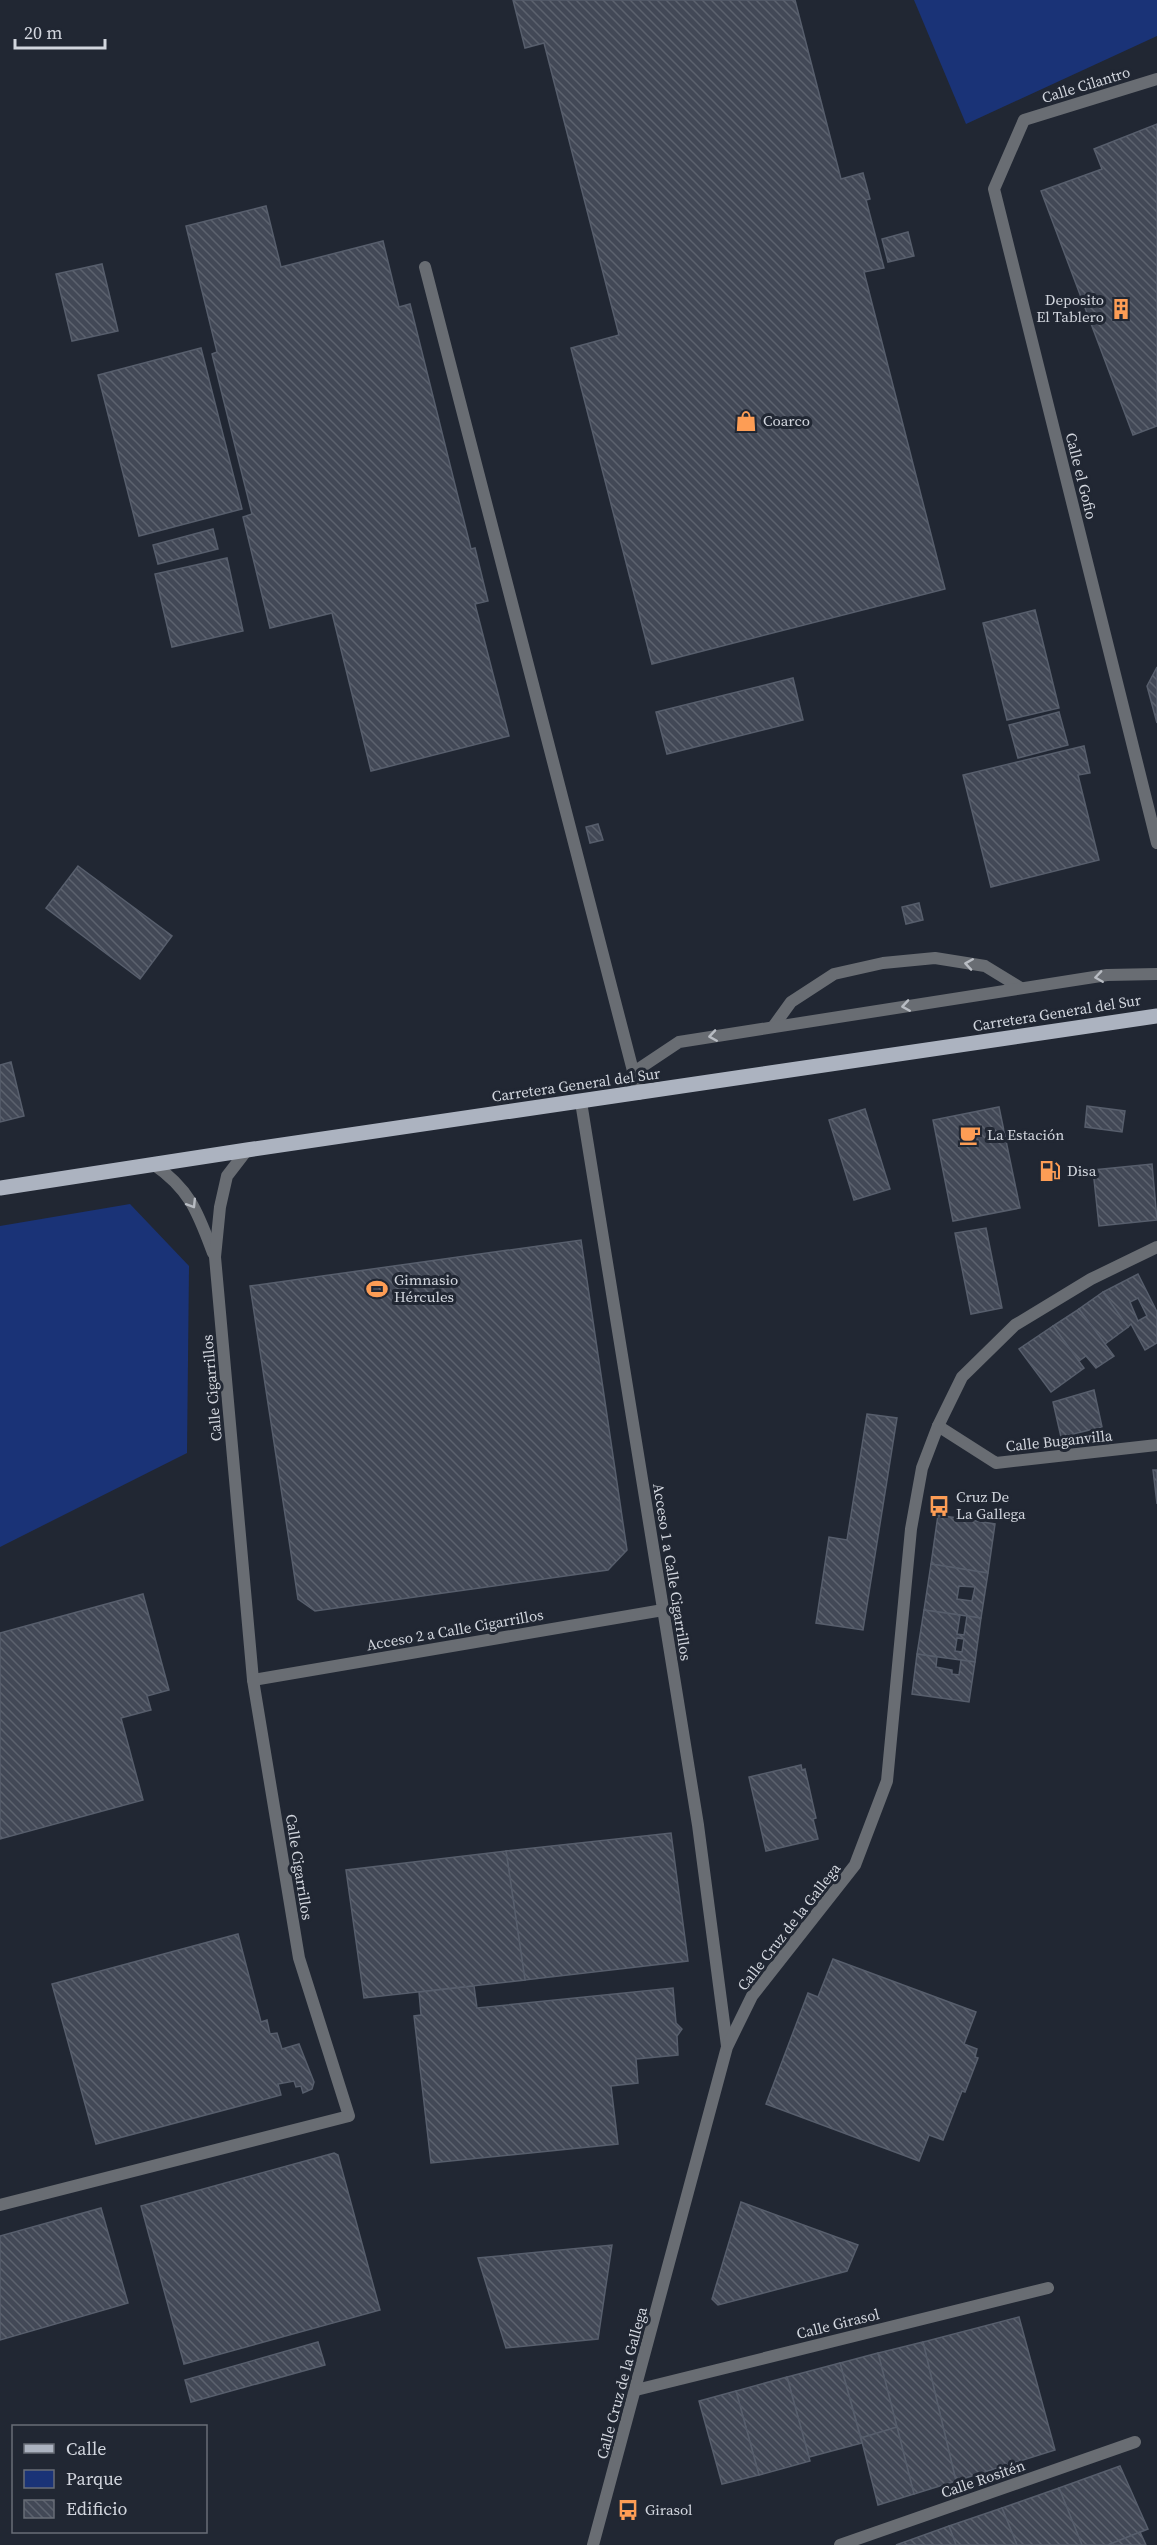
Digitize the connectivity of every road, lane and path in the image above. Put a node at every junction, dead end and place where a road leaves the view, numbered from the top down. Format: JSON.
{"nodes":[{"id":1,"x":1157,"y":79,"type":"edge"},
{"id":2,"x":1024,"y":120,"type":"joint"},
{"id":3,"x":425,"y":267,"type":"dead end"},
{"id":4,"x":1157,"y":843,"type":"edge"},
{"id":5,"x":1157,"y":974,"type":"edge"},
{"id":6,"x":1022,"y":988,"type":"junction"},
{"id":7,"x":1157,"y":1016,"type":"edge"},
{"id":8,"x":773,"y":1027,"type":"junction"},
{"id":9,"x":634,"y":1072,"type":"junction"},
{"id":10,"x":639,"y":1094,"type":"junction"},
{"id":11,"x":581,"y":1102,"type":"junction"},
{"id":12,"x":247,"y":1150,"type":"junction"},
{"id":13,"x":153,"y":1164,"type":"junction"},
{"id":14,"x":0,"y":1188,"type":"edge"},
{"id":15,"x":1157,"y":1247,"type":"edge"},
{"id":16,"x":215,"y":1257,"type":"junction"},
{"id":17,"x":938,"y":1426,"type":"junction"},
{"id":18,"x":1157,"y":1445,"type":"edge"},
{"id":19,"x":663,"y":1610,"type":"junction"},
{"id":20,"x":253,"y":1680,"type":"junction"},
{"id":21,"x":727,"y":2047,"type":"junction"},
{"id":22,"x":0,"y":2205,"type":"edge"},
{"id":23,"x":1048,"y":2288,"type":"dead end"},
{"id":24,"x":636,"y":2390,"type":"junction"},
{"id":25,"x":1135,"y":2442,"type":"dead end"},
{"id":26,"x":592,"y":2545,"type":"edge"},
{"id":27,"x":840,"y":2545,"type":"edge"}],
"edges":[{"from":1,"to":2,"type":"street","name":"Calle Cilantro"},
{"from":2,"to":4,"type":"street","name":"Calle el Gofio"},
{"from":3,"to":9,"type":"street"},
{"from":5,"to":6,"type":"street","one_way":true},
{"from":6,"to":8,"type":"street","one_way":true},
{"from":6,"to":8,"type":"street","one_way":true},
{"from":7,"to":10,"type":"main road","name":"Carretera General del Sur"},
{"from":8,"to":9,"type":"street","one_way":true},
{"from":9,"to":10,"type":"street"},
{"from":10,"to":11,"type":"main road","name":"Carretera General del Sur"},
{"from":11,"to":12,"type":"main road","name":"Carretera General del Sur"},
{"from":11,"to":19,"type":"street","name":"Acceso 1 a Calle Cigarrillos"},
{"from":12,"to":13,"type":"main road","name":"Carretera General del Sur"},
{"from":12,"to":16,"type":"street"},
{"from":13,"to":14,"type":"main road","name":"Carretera General del Sur"},
{"from":13,"to":16,"type":"street","one_way":true},
{"from":15,"to":17,"type":"street","name":"Calle Cruz de la Gallega"},
{"from":16,"to":20,"type":"street","name":"Calle Cigarrillos"},
{"from":17,"to":18,"type":"street","name":"Calle Buganvilla"},
{"from":17,"to":21,"type":"street","name":"Calle Cruz de la Gallega"},
{"from":19,"to":20,"type":"street","name":"Acceso 2 a Calle Cigarrillos"},
{"from":19,"to":21,"type":"street","name":"Acceso 1 a Calle Cigarrillos"},
{"from":20,"to":22,"type":"street","name":"Calle Cigarrillos"},
{"from":21,"to":24,"type":"street","name":"Calle Cruz de la Gallega"},
{"from":23,"to":24,"type":"street","name":"Calle Girasol"},
{"from":24,"to":26,"type":"street","name":"Calle Cruz de la Gallega"},
{"from":25,"to":27,"type":"street","name":"Calle Rositén"}]}
